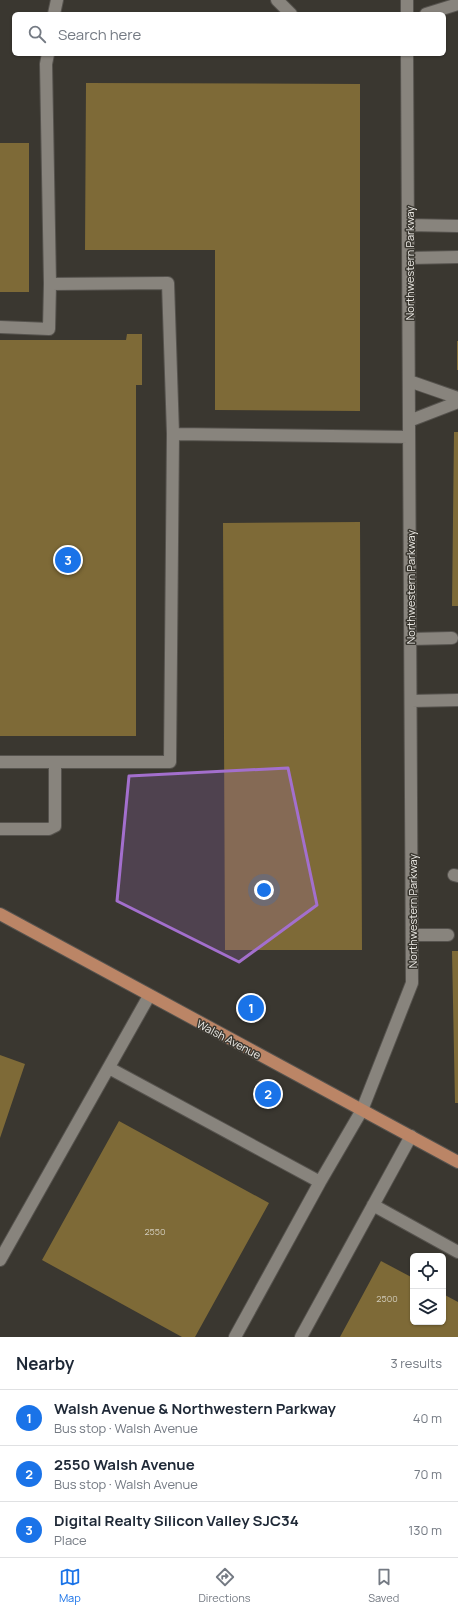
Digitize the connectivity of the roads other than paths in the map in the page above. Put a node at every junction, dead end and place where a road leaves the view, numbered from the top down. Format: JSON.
{"nodes":[{"id":1,"x":57,"y":0,"type":"edge"},
{"id":2,"x":277,"y":0,"type":"edge"},
{"id":3,"x":407,"y":0,"type":"edge"},
{"id":4,"x":458,"y":4,"type":"edge"},
{"id":5,"x":54,"y":12,"type":"edge"},
{"id":6,"x":289,"y":12,"type":"edge"},
{"id":7,"x":407,"y":12,"type":"edge"},
{"id":8,"x":432,"y":12,"type":"edge"},
{"id":9,"x":48,"y":56,"type":"edge"},
{"id":10,"x":407,"y":56,"type":"edge"},
{"id":11,"x":409,"y":225,"type":"junction"},
{"id":12,"x":458,"y":226,"type":"edge"},
{"id":13,"x":458,"y":257,"type":"edge"},
{"id":14,"x":408,"y":258,"type":"junction"},
{"id":15,"x":50,"y":284,"type":"junction"},
{"id":16,"x":0,"y":327,"type":"edge"},
{"id":17,"x":409,"y":381,"type":"junction"},
{"id":18,"x":458,"y":398,"type":"edge"},
{"id":19,"x":458,"y":402,"type":"edge"},
{"id":20,"x":409,"y":421,"type":"junction"},
{"id":21,"x":173,"y":434,"type":"junction"},
{"id":22,"x":409,"y":437,"type":"junction"},
{"id":23,"x":452,"y":638,"type":"dead end"},
{"id":24,"x":411,"y":639,"type":"junction"},
{"id":25,"x":458,"y":700,"type":"edge"},
{"id":26,"x":411,"y":701,"type":"junction"},
{"id":27,"x":0,"y":762,"type":"edge"},
{"id":28,"x":55,"y":762,"type":"junction"},
{"id":29,"x":0,"y":829,"type":"edge"},
{"id":30,"x":0,"y":914,"type":"edge"},
{"id":31,"x":412,"y":935,"type":"junction"},
{"id":32,"x":448,"y":935,"type":"dead end"},
{"id":33,"x":149,"y":996,"type":"junction"},
{"id":34,"x":109,"y":1068,"type":"junction"},
{"id":35,"x":362,"y":1110,"type":"junction"},
{"id":36,"x":411,"y":1136,"type":"junction"},
{"id":37,"x":458,"y":1162,"type":"edge"},
{"id":38,"x":320,"y":1182,"type":"junction"},
{"id":39,"x":373,"y":1205,"type":"junction"},
{"id":40,"x":458,"y":1252,"type":"edge"},
{"id":41,"x":0,"y":1260,"type":"edge"},
{"id":42,"x":235,"y":1337,"type":"edge"},
{"id":43,"x":301,"y":1337,"type":"edge"}],
"edges":[{"from":1,"to":5,"type":"street"},
{"from":2,"to":6,"type":"street"},
{"from":3,"to":7,"type":"street"},
{"from":4,"to":8,"type":"street"},
{"from":9,"to":15,"type":"street"},
{"from":10,"to":11,"type":"street","name":"Northwestern Parkway"},
{"from":11,"to":12,"type":"street"},
{"from":11,"to":14,"type":"street","name":"Northwestern Parkway"},
{"from":13,"to":14,"type":"street"},
{"from":14,"to":17,"type":"street","name":"Northwestern Parkway"},
{"from":15,"to":16,"type":"street"},
{"from":15,"to":21,"type":"street"},
{"from":17,"to":18,"type":"street"},
{"from":17,"to":20,"type":"street","name":"Northwestern Parkway"},
{"from":19,"to":20,"type":"street"},
{"from":20,"to":22,"type":"street","name":"Northwestern Parkway"},
{"from":21,"to":22,"type":"street"},
{"from":21,"to":28,"type":"street"},
{"from":22,"to":24,"type":"street","name":"Northwestern Parkway"},
{"from":23,"to":24,"type":"street"},
{"from":24,"to":26,"type":"street","name":"Northwestern Parkway"},
{"from":25,"to":26,"type":"street"},
{"from":26,"to":31,"type":"street","name":"Northwestern Parkway"},
{"from":27,"to":28,"type":"street"},
{"from":28,"to":29,"type":"street"},
{"from":30,"to":33,"type":"main road","name":"Walsh Avenue"},
{"from":31,"to":32,"type":"street"},
{"from":31,"to":35,"type":"street","name":"Northwestern Parkway"},
{"from":33,"to":34,"type":"street"},
{"from":33,"to":35,"type":"main road","name":"Walsh Avenue"},
{"from":34,"to":38,"type":"street"},
{"from":34,"to":41,"type":"street"},
{"from":35,"to":36,"type":"main road","name":"Walsh Avenue"},
{"from":35,"to":38,"type":"street","name":"Northwestern Parkway"},
{"from":36,"to":37,"type":"main road","name":"Walsh Avenue"},
{"from":36,"to":39,"type":"street"},
{"from":38,"to":42,"type":"street","name":"Northwestern Parkway"},
{"from":39,"to":40,"type":"street"},
{"from":39,"to":43,"type":"street"}]}
